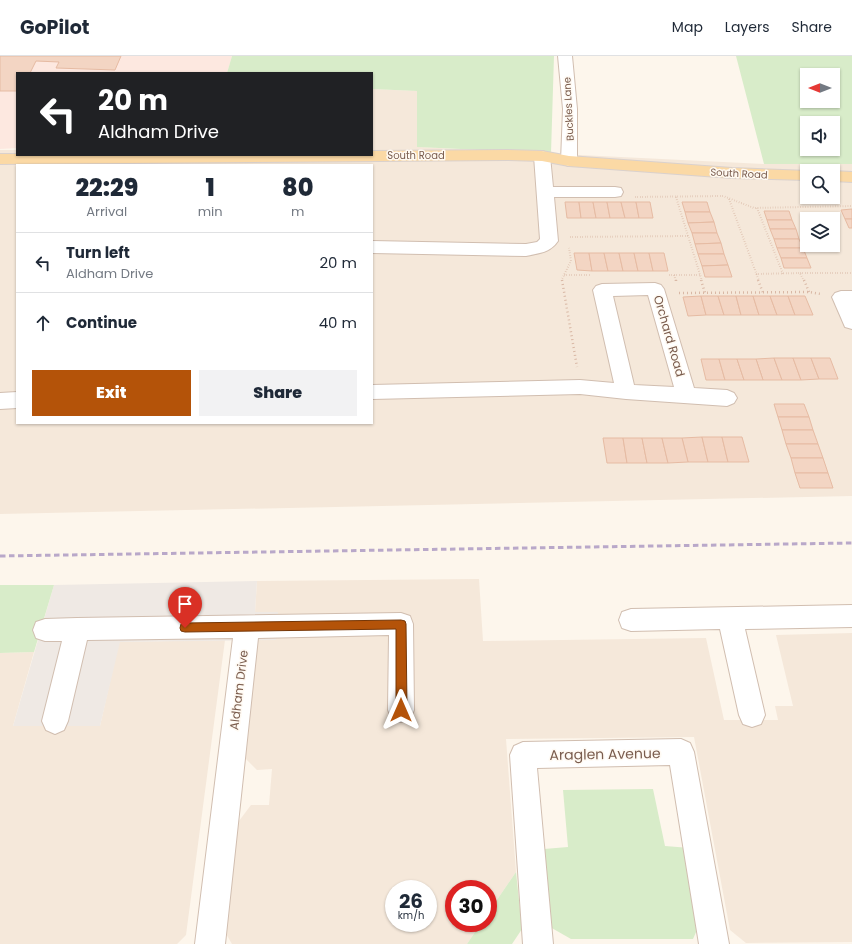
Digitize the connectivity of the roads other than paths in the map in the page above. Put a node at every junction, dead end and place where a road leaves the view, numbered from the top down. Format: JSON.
{"nodes":[{"id":1,"x":564,"y":56,"type":"edge"},
{"id":2,"x":373,"y":155,"type":"edge"},
{"id":3,"x":240,"y":156,"type":"edge"},
{"id":4,"x":542,"y":156,"type":"junction"},
{"id":5,"x":0,"y":159,"type":"edge"},
{"id":6,"x":569,"y":161,"type":"junction"},
{"id":7,"x":800,"y":175,"type":"edge"},
{"id":8,"x":840,"y":176,"type":"edge"},
{"id":9,"x":852,"y":177,"type":"edge"},
{"id":10,"x":545,"y":192,"type":"junction"},
{"id":11,"x":615,"y":192,"type":"road end"},
{"id":12,"x":373,"y":248,"type":"edge"},
{"id":13,"x":847,"y":297,"type":"edge"},
{"id":14,"x":852,"y":322,"type":"edge"},
{"id":15,"x":373,"y":392,"type":"edge"},
{"id":16,"x":626,"y":392,"type":"junction"},
{"id":17,"x":686,"y":395,"type":"junction"},
{"id":18,"x":727,"y":398,"type":"dead end"},
{"id":19,"x":16,"y":400,"type":"edge"},
{"id":20,"x":0,"y":401,"type":"edge"},
{"id":21,"x":852,"y":616,"type":"edge"},
{"id":22,"x":730,"y":618,"type":"junction"},
{"id":23,"x":631,"y":620,"type":"dead end"},
{"id":24,"x":247,"y":627,"type":"junction"},
{"id":25,"x":77,"y":629,"type":"junction"},
{"id":26,"x":45,"y":630,"type":"dead end"},
{"id":27,"x":401,"y":710,"type":"dead end"},
{"id":28,"x":752,"y":715,"type":"dead end"},
{"id":29,"x":55,"y":721,"type":"dead end"},
{"id":30,"x":210,"y":944,"type":"edge"},
{"id":31,"x":538,"y":944,"type":"edge"},
{"id":32,"x":714,"y":944,"type":"edge"}],
"edges":[{"from":1,"to":6,"type":"street","name":"Buckles Lane"},
{"from":2,"to":4,"type":"main road","name":"South Road"},
{"from":3,"to":5,"type":"main road","name":"South Road"},
{"from":4,"to":6,"type":"main road","name":"South Road"},
{"from":4,"to":10,"type":"street"},
{"from":6,"to":7,"type":"main road","name":"South Road"},
{"from":8,"to":9,"type":"main road"},
{"from":10,"to":11,"type":"street"},
{"from":10,"to":12,"type":"street"},
{"from":13,"to":14,"type":"street"},
{"from":15,"to":16,"type":"street","name":"Orchard Road"},
{"from":16,"to":17,"type":"street","name":"Orchard Road"},
{"from":16,"to":17,"type":"street","name":"Orchard Road"},
{"from":17,"to":18,"type":"street","name":"Orchard Road"},
{"from":19,"to":20,"type":"street"},
{"from":21,"to":22,"type":"street"},
{"from":22,"to":23,"type":"street"},
{"from":22,"to":28,"type":"street"},
{"from":24,"to":25,"type":"street"},
{"from":24,"to":27,"type":"street"},
{"from":24,"to":30,"type":"street","name":"Aldham Drive"},
{"from":25,"to":26,"type":"street"},
{"from":25,"to":29,"type":"street"},
{"from":31,"to":32,"type":"street","name":"Araglen Avenue"}]}
